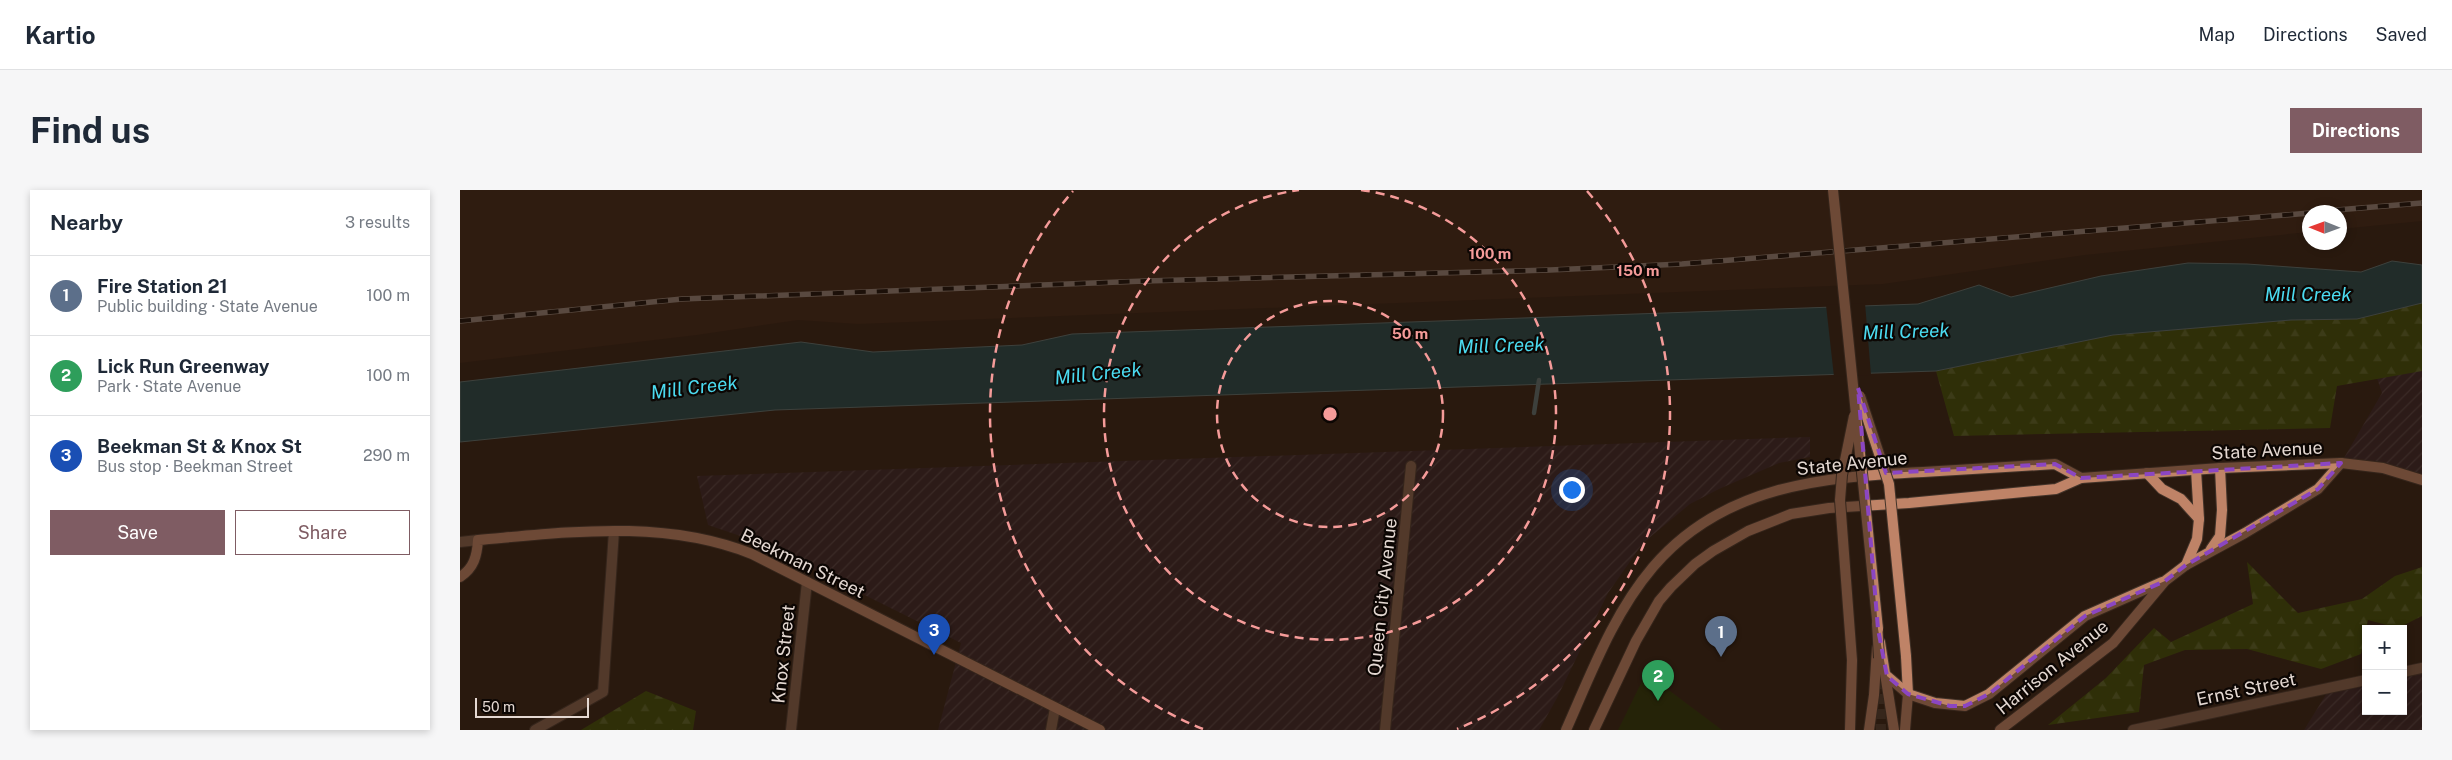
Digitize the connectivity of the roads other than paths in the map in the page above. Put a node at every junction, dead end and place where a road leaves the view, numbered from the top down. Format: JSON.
{"nodes":[{"id":1,"x":1835,"y":190,"type":"edge"},
{"id":2,"x":1858,"y":388,"type":"junction"},
{"id":3,"x":2341,"y":463,"type":"junction"},
{"id":4,"x":1411,"y":466,"type":"dead end"},
{"id":5,"x":2220,"y":468,"type":"junction"},
{"id":6,"x":2196,"y":470,"type":"junction"},
{"id":7,"x":2147,"y":473,"type":"junction"},
{"id":8,"x":2081,"y":478,"type":"junction"},
{"id":9,"x":2422,"y":480,"type":"edge"},
{"id":10,"x":2199,"y":519,"type":"junction"},
{"id":11,"x":614,"y":531,"type":"junction"},
{"id":12,"x":478,"y":540,"type":"junction"},
{"id":13,"x":460,"y":542,"type":"edge"},
{"id":14,"x":2210,"y":550,"type":"junction"},
{"id":15,"x":2186,"y":565,"type":"junction"},
{"id":16,"x":460,"y":577,"type":"edge"},
{"id":17,"x":2165,"y":581,"type":"junction"},
{"id":18,"x":807,"y":582,"type":"junction"},
{"id":19,"x":1878,"y":629,"type":"junction"},
{"id":20,"x":1879,"y":658,"type":"tunnel mouth"},
{"id":21,"x":2422,"y":668,"type":"edge"},
{"id":22,"x":2407,"y":671,"type":"edge"},
{"id":23,"x":1887,"y":676,"type":"junction"},
{"id":24,"x":2362,"y":681,"type":"edge"},
{"id":25,"x":1908,"y":694,"type":"junction"},
{"id":26,"x":1055,"y":708,"type":"junction"},
{"id":27,"x":536,"y":730,"type":"edge"},
{"id":28,"x":791,"y":730,"type":"edge"},
{"id":29,"x":1051,"y":730,"type":"edge"},
{"id":30,"x":1100,"y":730,"type":"edge"},
{"id":31,"x":1385,"y":730,"type":"edge"},
{"id":32,"x":1566,"y":730,"type":"edge"},
{"id":33,"x":1594,"y":730,"type":"edge"},
{"id":34,"x":1850,"y":730,"type":"edge"},
{"id":35,"x":1869,"y":730,"type":"edge"},
{"id":36,"x":1894,"y":730,"type":"edge"},
{"id":37,"x":1905,"y":730,"type":"edge"},
{"id":38,"x":2000,"y":730,"type":"edge"},
{"id":39,"x":2133,"y":730,"type":"edge"}],
"edges":[{"from":1,"to":2,"type":"main road","bridge":true},
{"from":1,"to":19,"type":"main road","bridge":true},
{"from":2,"to":20,"type":"main road","bridge":true},
{"from":2,"to":25,"type":"main road","bridge":true},
{"from":2,"to":34,"type":"main road","bridge":true},
{"from":3,"to":5,"type":"main road","name":"State Avenue"},
{"from":3,"to":9,"type":"main road","name":"State Avenue"},
{"from":3,"to":14,"type":"main road","name":"Harrison Avenue"},
{"from":4,"to":31,"type":"street","name":"Queen City Avenue"},
{"from":5,"to":6,"type":"main road","name":"State Avenue"},
{"from":5,"to":14,"type":"main road"},
{"from":6,"to":7,"type":"main road","name":"State Avenue"},
{"from":6,"to":10,"type":"main road","name":"Harrison Avenue"},
{"from":7,"to":8,"type":"main road","name":"State Avenue"},
{"from":7,"to":10,"type":"main road"},
{"from":8,"to":32,"type":"main road","name":"State Avenue"},
{"from":8,"to":33,"type":"main road","name":"State Avenue"},
{"from":10,"to":15,"type":"main road","name":"Harrison Avenue"},
{"from":11,"to":12,"type":"main road","name":"Beekman Street"},
{"from":11,"to":18,"type":"main road","name":"Beekman Street"},
{"from":11,"to":27,"type":"street"},
{"from":12,"to":13,"type":"street"},
{"from":12,"to":16,"type":"main road"},
{"from":14,"to":15,"type":"main road","name":"Harrison Avenue"},
{"from":15,"to":17,"type":"main road","name":"Harrison Avenue"},
{"from":17,"to":25,"type":"main road"},
{"from":17,"to":38,"type":"main road","name":"Harrison Avenue"},
{"from":18,"to":26,"type":"main road","name":"Beekman Street"},
{"from":18,"to":28,"type":"street","name":"Knox Street"},
{"from":19,"to":23,"type":"main road","bridge":true},
{"from":19,"to":35,"type":"main road","bridge":true},
{"from":21,"to":22,"type":"street"},
{"from":23,"to":25,"type":"main road"},
{"from":23,"to":36,"type":"main road"},
{"from":24,"to":39,"type":"street","name":"Ernst Street"},
{"from":25,"to":37,"type":"main road"},
{"from":26,"to":29,"type":"street"},
{"from":26,"to":30,"type":"main road","name":"Beekman Street"}]}
